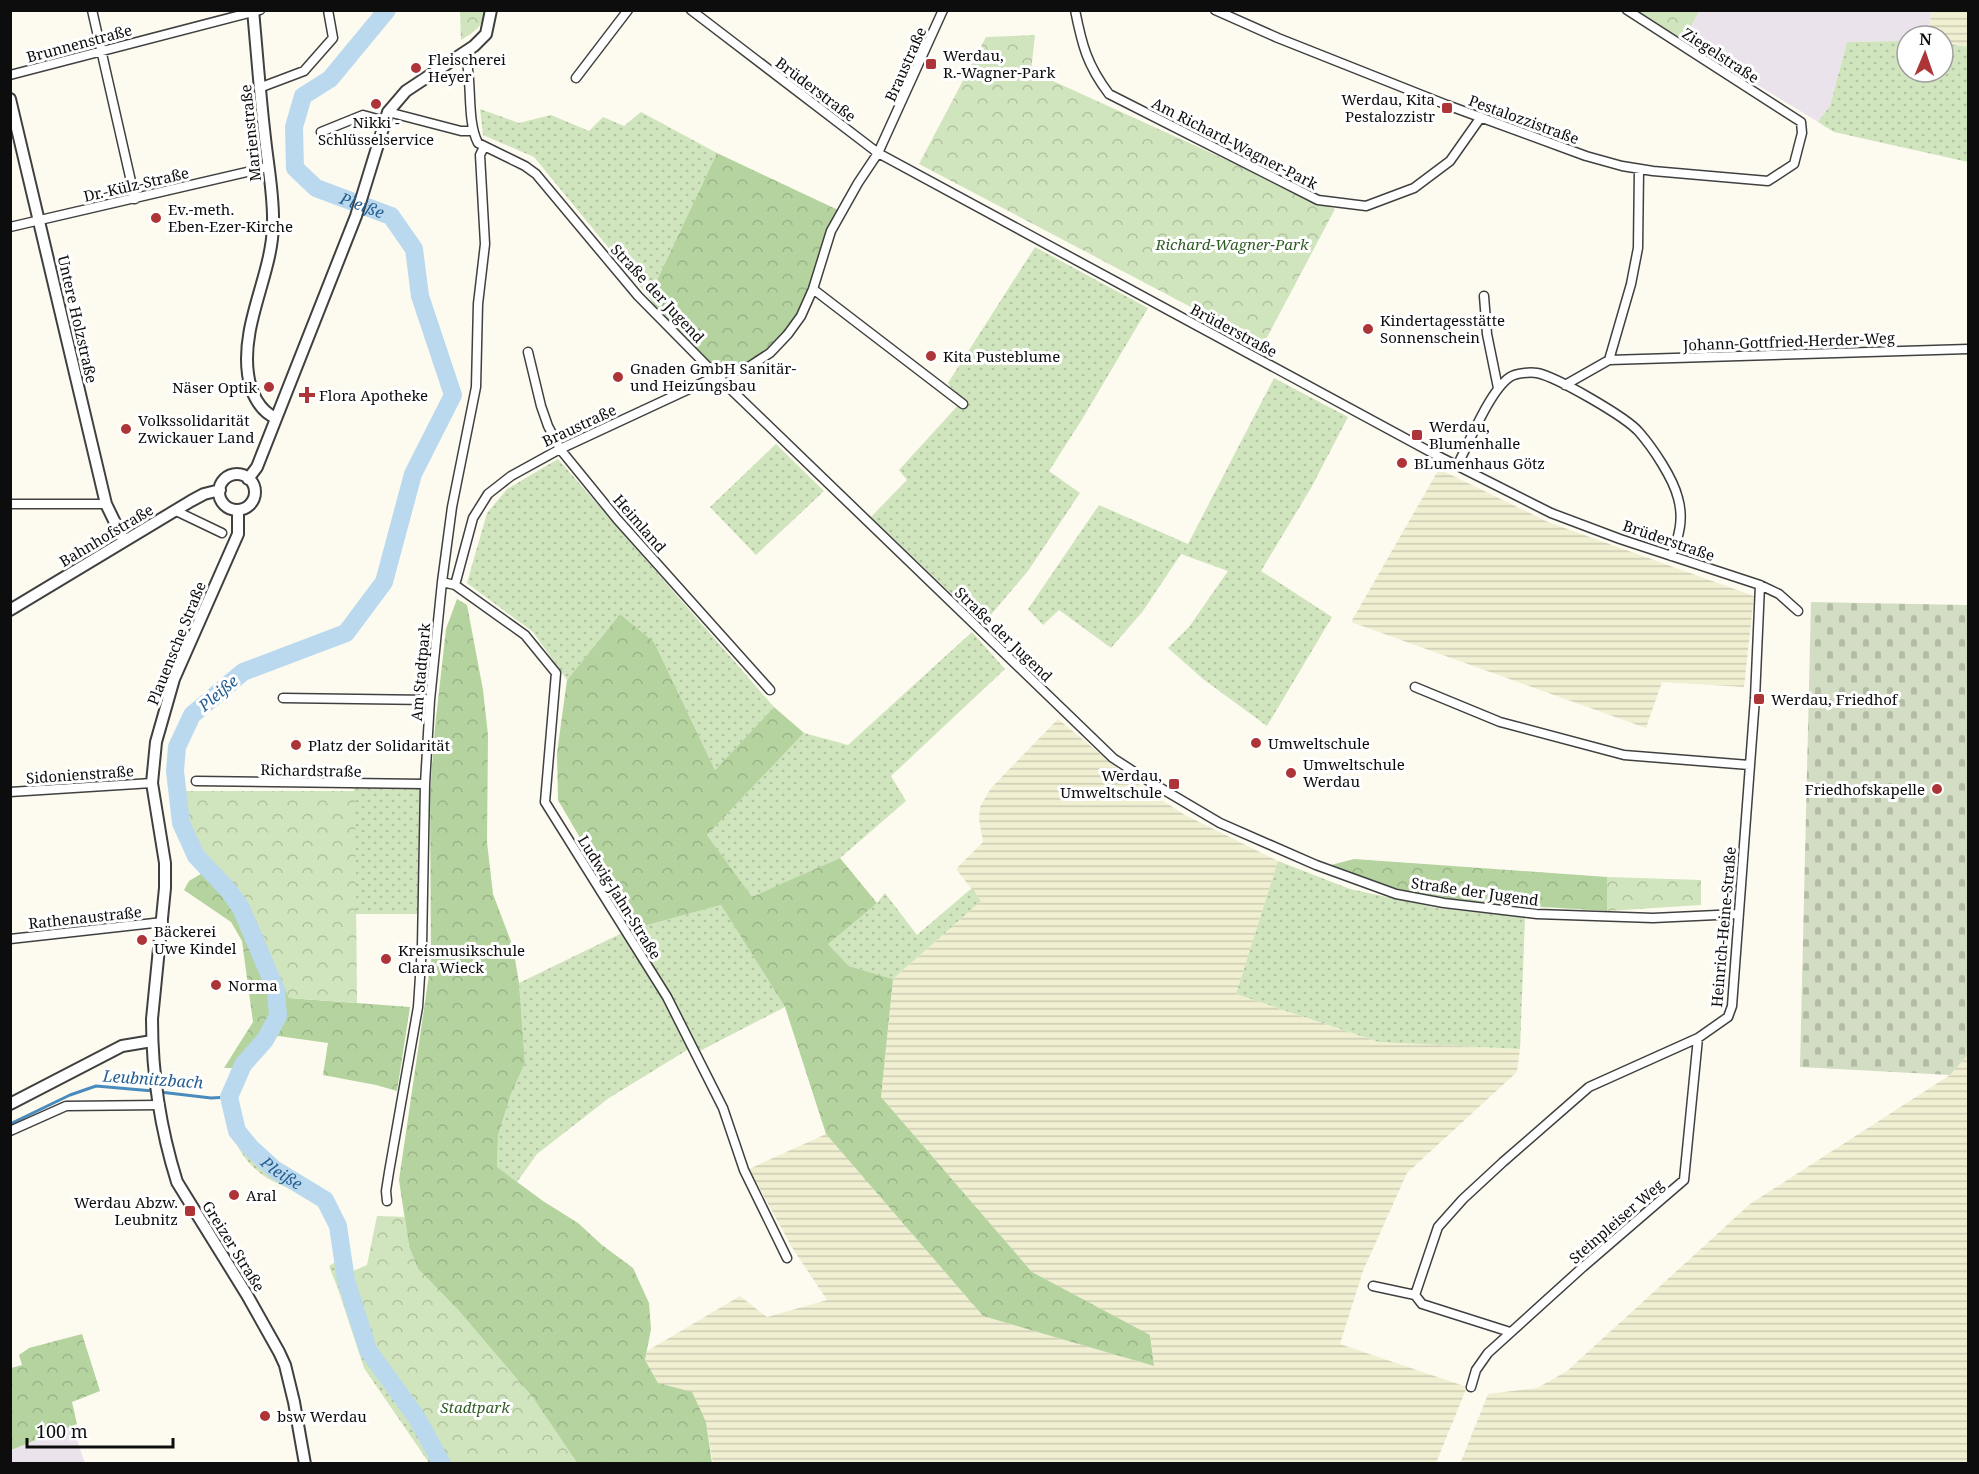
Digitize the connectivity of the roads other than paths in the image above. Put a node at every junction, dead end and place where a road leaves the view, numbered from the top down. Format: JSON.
{"nodes":[{"id":1,"x":92,"y":10,"type":"edge"},
{"id":2,"x":328,"y":10,"type":"edge"},
{"id":3,"x":491,"y":10,"type":"edge"},
{"id":4,"x":628,"y":10,"type":"edge"},
{"id":5,"x":691,"y":10,"type":"edge"},
{"id":6,"x":943,"y":10,"type":"edge"},
{"id":7,"x":1075,"y":10,"type":"edge"},
{"id":8,"x":1215,"y":10,"type":"edge"},
{"id":9,"x":1627,"y":10,"type":"edge"},
{"id":10,"x":256,"y":11,"type":"edge"},
{"id":11,"x":101,"y":50,"type":"junction"},
{"id":12,"x":465,"y":53,"type":"junction"},
{"id":13,"x":10,"y":75,"type":"edge"},
{"id":14,"x":576,"y":78,"type":"dead end"},
{"id":15,"x":259,"y":88,"type":"junction"},
{"id":16,"x":10,"y":99,"type":"edge"},
{"id":17,"x":386,"y":117,"type":"junction"},
{"id":18,"x":1481,"y":117,"type":"junction"},
{"id":19,"x":1801,"y":122,"type":"joint"},
{"id":20,"x":473,"y":131,"type":"junction"},
{"id":21,"x":321,"y":132,"type":"dead end"},
{"id":22,"x":484,"y":147,"type":"junction"},
{"id":23,"x":878,"y":153,"type":"junction"},
{"id":24,"x":268,"y":166,"type":"junction"},
{"id":25,"x":1639,"y":169,"type":"junction"},
{"id":26,"x":135,"y":199,"type":"junction"},
{"id":27,"x":39,"y":220,"type":"junction"},
{"id":28,"x":10,"y":228,"type":"edge"},
{"id":29,"x":813,"y":289,"type":"junction"},
{"id":30,"x":1484,"y":296,"type":"dead end"},
{"id":31,"x":1968,"y":349,"type":"edge"},
{"id":32,"x":528,"y":352,"type":"dead end"},
{"id":33,"x":1609,"y":360,"type":"junction"},
{"id":34,"x":717,"y":376,"type":"junction"},
{"id":35,"x":1565,"y":385,"type":"junction"},
{"id":36,"x":1498,"y":388,"type":"junction"},
{"id":37,"x":963,"y":404,"type":"dead end"},
{"id":38,"x":276,"y":418,"type":"junction"},
{"id":39,"x":560,"y":449,"type":"junction"},
{"id":40,"x":1456,"y":466,"type":"junction"},
{"id":41,"x":248,"y":478,"type":"junction"},
{"id":42,"x":220,"y":490,"type":"junction"},
{"id":43,"x":10,"y":504,"type":"edge"},
{"id":44,"x":106,"y":504,"type":"junction"},
{"id":45,"x":238,"y":510,"type":"junction"},
{"id":46,"x":176,"y":511,"type":"junction"},
{"id":47,"x":222,"y":533,"type":"dead end"},
{"id":48,"x":124,"y":542,"type":"junction"},
{"id":49,"x":1671,"y":556,"type":"junction"},
{"id":50,"x":442,"y":582,"type":"junction"},
{"id":51,"x":455,"y":585,"type":"junction"},
{"id":52,"x":1760,"y":585,"type":"junction"},
{"id":53,"x":10,"y":610,"type":"edge"},
{"id":54,"x":1798,"y":610,"type":"dead end"},
{"id":55,"x":1415,"y":687,"type":"dead end"},
{"id":56,"x":770,"y":690,"type":"dead end"},
{"id":57,"x":283,"y":698,"type":"dead end"},
{"id":58,"x":430,"y":700,"type":"junction"},
{"id":59,"x":1749,"y":765,"type":"junction"},
{"id":60,"x":196,"y":782,"type":"dead end"},
{"id":61,"x":152,"y":783,"type":"junction"},
{"id":62,"x":424,"y":784,"type":"junction"},
{"id":63,"x":10,"y":792,"type":"edge"},
{"id":64,"x":1738,"y":914,"type":"junction"},
{"id":65,"x":163,"y":922,"type":"junction"},
{"id":66,"x":10,"y":939,"type":"edge"},
{"id":67,"x":1698,"y":1038,"type":"junction"},
{"id":68,"x":152,"y":1041,"type":"junction"},
{"id":69,"x":160,"y":1102,"type":"junction"},
{"id":70,"x":10,"y":1104,"type":"edge"},
{"id":71,"x":10,"y":1131,"type":"edge"},
{"id":72,"x":387,"y":1201,"type":"dead end"},
{"id":73,"x":787,"y":1258,"type":"dead end"},
{"id":74,"x":1373,"y":1286,"type":"dead end"},
{"id":75,"x":1415,"y":1295,"type":"junction"},
{"id":76,"x":1510,"y":1332,"type":"junction"},
{"id":77,"x":1471,"y":1387,"type":"dead end"},
{"id":78,"x":305,"y":1464,"type":"edge"}],
"edges":[{"from":1,"to":11,"type":"street"},
{"from":2,"to":15,"type":"street"},
{"from":3,"to":12,"type":"street"},
{"from":4,"to":14,"type":"street"},
{"from":5,"to":23,"type":"street","name":"Brüderstraße"},
{"from":6,"to":23,"type":"street","name":"Braustraße"},
{"from":7,"to":18,"type":"street","name":"Am Richard-Wagner-Park"},
{"from":8,"to":18,"type":"street","name":"Pestalozzistraße"},
{"from":9,"to":19,"type":"street","name":"Ziegelstraße"},
{"from":10,"to":11,"type":"street","name":"Brunnenstraße"},
{"from":10,"to":15,"type":"street","name":"Marienstraße"},
{"from":11,"to":13,"type":"street","name":"Brunnenstraße"},
{"from":11,"to":26,"type":"street"},
{"from":12,"to":17,"type":"street"},
{"from":12,"to":20,"type":"street"},
{"from":15,"to":24,"type":"street","name":"Marienstraße"},
{"from":16,"to":27,"type":"street","name":"Untere Holzstraße"},
{"from":17,"to":20,"type":"street"},
{"from":17,"to":21,"type":"street"},
{"from":17,"to":38,"type":"street"},
{"from":18,"to":25,"type":"street","name":"Pestalozzistraße"},
{"from":19,"to":25,"type":"street","name":"Pestalozzistraße"},
{"from":20,"to":22,"type":"street"},
{"from":22,"to":34,"type":"street","name":"Straße der Jugend"},
{"from":22,"to":50,"type":"street","name":"Am Stadtpark"},
{"from":23,"to":29,"type":"street","name":"Braustraße"},
{"from":23,"to":40,"type":"street","name":"Brüderstraße"},
{"from":24,"to":26,"type":"street","name":"Dr.-Külz-Straße"},
{"from":24,"to":38,"type":"street","name":"Marienstraße"},
{"from":25,"to":33,"type":"street"},
{"from":26,"to":27,"type":"street","name":"Dr.-Külz-Straße"},
{"from":27,"to":28,"type":"street","name":"Dr.-Külz-Straße"},
{"from":27,"to":44,"type":"street","name":"Untere Holzstraße"},
{"from":29,"to":34,"type":"street","name":"Braustraße"},
{"from":29,"to":37,"type":"street"},
{"from":30,"to":36,"type":"street"},
{"from":31,"to":33,"type":"street","name":"Johann-Gottfried-Herder-Weg"},
{"from":32,"to":39,"type":"street","name":"Heimland"},
{"from":33,"to":35,"type":"street"},
{"from":34,"to":39,"type":"street","name":"Braustraße"},
{"from":34,"to":64,"type":"street","name":"Straße der Jugend"},
{"from":35,"to":36,"type":"street"},
{"from":35,"to":49,"type":"street"},
{"from":36,"to":40,"type":"street"},
{"from":38,"to":41,"type":"street"},
{"from":39,"to":51,"type":"street","name":"Braustraße"},
{"from":39,"to":56,"type":"street","name":"Heimland"},
{"from":40,"to":49,"type":"street","name":"Brüderstraße"},
{"from":41,"to":42,"type":"street"},
{"from":41,"to":45,"type":"street"},
{"from":42,"to":45,"type":"street"},
{"from":42,"to":46,"type":"street","name":"Bahnhofstraße"},
{"from":43,"to":44,"type":"street"},
{"from":44,"to":48,"type":"street","name":"Untere Holzstraße"},
{"from":45,"to":61,"type":"street","name":"Plauensche Straße"},
{"from":46,"to":47,"type":"street"},
{"from":46,"to":48,"type":"street","name":"Bahnhofstraße"},
{"from":48,"to":53,"type":"street","name":"Bahnhofstraße"},
{"from":49,"to":52,"type":"street","name":"Brüderstraße"},
{"from":50,"to":51,"type":"street","name":"Ludwig-Jahn-Straße"},
{"from":50,"to":58,"type":"street","name":"Am Stadtpark"},
{"from":51,"to":73,"type":"street","name":"Ludwig-Jahn-Straße"},
{"from":52,"to":54,"type":"street","name":"Brüderstraße"},
{"from":52,"to":59,"type":"street","name":"Heinrich-Heine-Straße"},
{"from":55,"to":59,"type":"street"},
{"from":57,"to":58,"type":"street"},
{"from":58,"to":62,"type":"street","name":"Am Stadtpark"},
{"from":59,"to":64,"type":"street","name":"Heinrich-Heine-Straße"},
{"from":60,"to":62,"type":"street","name":"Richardstraße"},
{"from":61,"to":63,"type":"street","name":"Sidonienstraße"},
{"from":61,"to":65,"type":"street","name":"Plauensche Straße"},
{"from":62,"to":72,"type":"street","name":"Am Stadtpark"},
{"from":64,"to":67,"type":"street","name":"Heinrich-Heine-Straße"},
{"from":65,"to":66,"type":"street","name":"Rathenaustraße"},
{"from":65,"to":68,"type":"street","name":"Plauensche Straße"},
{"from":67,"to":75,"type":"street","name":"Heinrich-Heine-Straße"},
{"from":67,"to":76,"type":"street","name":"Steinpleiser Weg"},
{"from":68,"to":69,"type":"street","name":"Greizer Straße"},
{"from":68,"to":70,"type":"street"},
{"from":69,"to":71,"type":"street"},
{"from":69,"to":78,"type":"street","name":"Greizer Straße"},
{"from":74,"to":75,"type":"street"},
{"from":75,"to":76,"type":"street"},
{"from":76,"to":77,"type":"street","name":"Steinpleiser Weg"}]}
